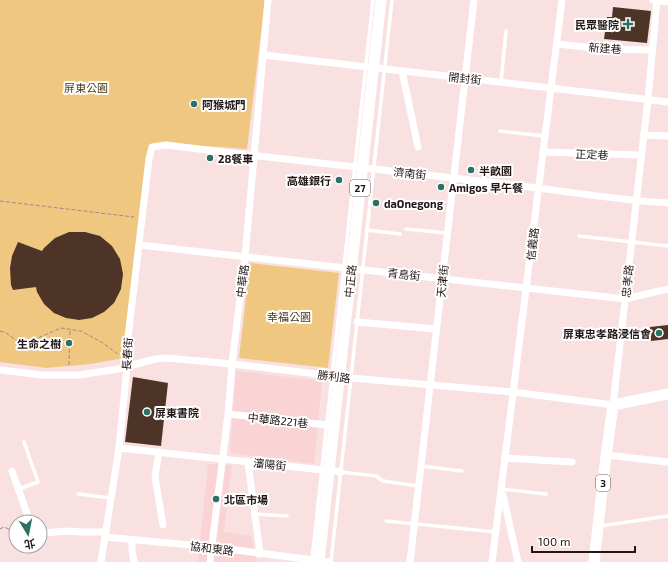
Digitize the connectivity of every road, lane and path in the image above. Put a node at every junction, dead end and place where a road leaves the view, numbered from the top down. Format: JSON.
{"nodes":[{"id":1,"x":268,"y":0,"type":"edge"},
{"id":2,"x":373,"y":0,"type":"edge"},
{"id":3,"x":381,"y":0,"type":"edge"},
{"id":4,"x":392,"y":0,"type":"edge"},
{"id":5,"x":474,"y":0,"type":"edge"},
{"id":6,"x":562,"y":0,"type":"edge"},
{"id":7,"x":656,"y":0,"type":"edge"},
{"id":8,"x":668,"y":2,"type":"edge"},
{"id":9,"x":506,"y":30,"type":"dead end"},
{"id":10,"x":557,"y":44,"type":"junction"},
{"id":11,"x":652,"y":50,"type":"junction"},
{"id":12,"x":263,"y":55,"type":"junction"},
{"id":13,"x":375,"y":68,"type":"junction"},
{"id":14,"x":402,"y":71,"type":"junction"},
{"id":15,"x":465,"y":78,"type":"junction"},
{"id":16,"x":501,"y":82,"type":"junction"},
{"id":17,"x":552,"y":88,"type":"junction"},
{"id":18,"x":648,"y":100,"type":"junction"},
{"id":19,"x":668,"y":102,"type":"edge"},
{"id":20,"x":500,"y":131,"type":"dead end"},
{"id":21,"x":643,"y":135,"type":"junction"},
{"id":22,"x":546,"y":136,"type":"junction"},
{"id":23,"x":668,"y":136,"type":"edge"},
{"id":24,"x":152,"y":147,"type":"joint"},
{"id":25,"x":418,"y":147,"type":"dead end"},
{"id":26,"x":543,"y":152,"type":"junction"},
{"id":27,"x":641,"y":155,"type":"junction"},
{"id":28,"x":254,"y":156,"type":"junction"},
{"id":29,"x":364,"y":168,"type":"junction"},
{"id":30,"x":453,"y":178,"type":"junction"},
{"id":31,"x":539,"y":188,"type":"junction"},
{"id":32,"x":0,"y":201,"type":"edge"},
{"id":33,"x":636,"y":201,"type":"junction"},
{"id":34,"x":668,"y":203,"type":"edge"},
{"id":35,"x":137,"y":217,"type":"dead end"},
{"id":36,"x":406,"y":229,"type":"dead end"},
{"id":37,"x":367,"y":230,"type":"junction"},
{"id":38,"x":447,"y":232,"type":"junction"},
{"id":39,"x":400,"y":234,"type":"dead end"},
{"id":40,"x":579,"y":236,"type":"dead end"},
{"id":41,"x":632,"y":242,"type":"junction"},
{"id":42,"x":139,"y":245,"type":"junction"},
{"id":43,"x":668,"y":246,"type":"edge"},
{"id":44,"x":244,"y":257,"type":"junction"},
{"id":45,"x":353,"y":269,"type":"junction"},
{"id":46,"x":442,"y":278,"type":"junction"},
{"id":47,"x":526,"y":288,"type":"junction"},
{"id":48,"x":668,"y":289,"type":"edge"},
{"id":49,"x":626,"y":299,"type":"junction"},
{"id":50,"x":357,"y":322,"type":"junction"},
{"id":51,"x":70,"y":329,"type":"junction"},
{"id":52,"x":436,"y":329,"type":"junction"},
{"id":53,"x":0,"y":331,"type":"edge"},
{"id":54,"x":120,"y":355,"type":"dead end"},
{"id":55,"x":232,"y":364,"type":"junction"},
{"id":56,"x":69,"y":365,"type":"dead end"},
{"id":57,"x":127,"y":367,"type":"junction"},
{"id":58,"x":0,"y":370,"type":"edge"},
{"id":59,"x":341,"y":377,"type":"junction"},
{"id":60,"x":430,"y":385,"type":"junction"},
{"id":61,"x":514,"y":392,"type":"junction"},
{"id":62,"x":668,"y":394,"type":"edge"},
{"id":63,"x":613,"y":405,"type":"junction"},
{"id":64,"x":228,"y":414,"type":"junction"},
{"id":65,"x":327,"y":425,"type":"junction"},
{"id":66,"x":24,"y":442,"type":"dead end"},
{"id":67,"x":119,"y":448,"type":"junction"},
{"id":68,"x":160,"y":452,"type":"junction"},
{"id":69,"x":606,"y":455,"type":"junction"},
{"id":70,"x":505,"y":458,"type":"junction"},
{"id":71,"x":223,"y":459,"type":"junction"},
{"id":72,"x":248,"y":462,"type":"junction"},
{"id":73,"x":572,"y":462,"type":"dead end"},
{"id":74,"x":668,"y":462,"type":"edge"},
{"id":75,"x":421,"y":466,"type":"junction"},
{"id":76,"x":12,"y":471,"type":"dead end"},
{"id":77,"x":331,"y":471,"type":"junction"},
{"id":78,"x":462,"y":471,"type":"dead end"},
{"id":79,"x":419,"y":486,"type":"junction"},
{"id":80,"x":19,"y":489,"type":"junction"},
{"id":81,"x":501,"y":489,"type":"junction"},
{"id":82,"x":78,"y":494,"type":"dead end"},
{"id":83,"x":546,"y":494,"type":"dead end"},
{"id":84,"x":111,"y":498,"type":"junction"},
{"id":85,"x":27,"y":514,"type":"edge"},
{"id":86,"x":255,"y":514,"type":"junction"},
{"id":87,"x":287,"y":516,"type":"dead end"},
{"id":88,"x":668,"y":516,"type":"edge"},
{"id":89,"x":386,"y":521,"type":"dead end"},
{"id":90,"x":414,"y":524,"type":"junction"},
{"id":91,"x":163,"y":525,"type":"dead end"},
{"id":92,"x":598,"y":526,"type":"junction"},
{"id":93,"x":496,"y":532,"type":"junction"},
{"id":94,"x":48,"y":533,"type":"edge"},
{"id":95,"x":105,"y":534,"type":"junction"},
{"id":96,"x":132,"y":540,"type":"junction"},
{"id":97,"x":212,"y":547,"type":"junction"},
{"id":98,"x":260,"y":554,"type":"junction"},
{"id":99,"x":100,"y":562,"type":"edge"},
{"id":100,"x":134,"y":562,"type":"edge"},
{"id":101,"x":210,"y":562,"type":"edge"},
{"id":102,"x":320,"y":562,"type":"edge"},
{"id":103,"x":410,"y":562,"type":"edge"},
{"id":104,"x":492,"y":562,"type":"edge"},
{"id":105,"x":518,"y":562,"type":"edge"},
{"id":106,"x":594,"y":562,"type":"edge"}],
"edges":[{"from":1,"to":12,"type":"street","name":"中華路"},
{"from":2,"to":13,"type":"lane","name":"中正路"},
{"from":3,"to":13,"type":"main road","name":"中正路","number":"27"},
{"from":4,"to":13,"type":"lane","name":"中正路"},
{"from":5,"to":15,"type":"street","name":"天津街"},
{"from":6,"to":10,"type":"street","name":"信義路"},
{"from":7,"to":8,"type":"street"},
{"from":7,"to":11,"type":"street","name":"忠孝路"},
{"from":9,"to":16,"type":"lane"},
{"from":10,"to":11,"type":"street","name":"新建巷"},
{"from":10,"to":17,"type":"street","name":"信義路"},
{"from":11,"to":18,"type":"street","name":"忠孝路"},
{"from":12,"to":13,"type":"street","name":"開封街"},
{"from":12,"to":28,"type":"street","name":"中華路"},
{"from":13,"to":14,"type":"street","name":"開封街"},
{"from":13,"to":29,"type":"main road","name":"中正路","number":"27"},
{"from":14,"to":15,"type":"street","name":"開封街"},
{"from":14,"to":25,"type":"street"},
{"from":15,"to":16,"type":"street","name":"開封街"},
{"from":15,"to":30,"type":"street","name":"天津街"},
{"from":16,"to":17,"type":"street","name":"開封街"},
{"from":17,"to":18,"type":"street","name":"開封街"},
{"from":17,"to":22,"type":"street","name":"信義路"},
{"from":18,"to":19,"type":"street","name":"開封街"},
{"from":18,"to":21,"type":"street","name":"忠孝路"},
{"from":20,"to":22,"type":"lane"},
{"from":21,"to":23,"type":"street"},
{"from":21,"to":27,"type":"street","name":"忠孝路"},
{"from":22,"to":26,"type":"street","name":"信義路"},
{"from":24,"to":28,"type":"street","name":"濟南街"},
{"from":24,"to":42,"type":"street","name":"長春街"},
{"from":26,"to":27,"type":"street","name":"正定巷"},
{"from":26,"to":31,"type":"street","name":"信義路"},
{"from":27,"to":33,"type":"street","name":"忠孝路"},
{"from":28,"to":29,"type":"street","name":"濟南街"},
{"from":28,"to":44,"type":"street","name":"中華路"},
{"from":29,"to":30,"type":"street","name":"濟南街"},
{"from":29,"to":37,"type":"lane","name":"中正路"},
{"from":29,"to":45,"type":"main road","name":"中正路","number":"27"},
{"from":30,"to":31,"type":"street","name":"濟南街"},
{"from":30,"to":38,"type":"street","name":"天津街"},
{"from":31,"to":33,"type":"street","name":"濟南街"},
{"from":31,"to":47,"type":"street","name":"信義路"},
{"from":32,"to":35,"type":"path"},
{"from":33,"to":34,"type":"street","name":"濟南街"},
{"from":33,"to":41,"type":"street","name":"忠孝路"},
{"from":36,"to":38,"type":"lane"},
{"from":37,"to":39,"type":"lane"},
{"from":37,"to":45,"type":"lane","name":"中正路"},
{"from":38,"to":46,"type":"street","name":"天津街"},
{"from":40,"to":41,"type":"lane"},
{"from":41,"to":43,"type":"lane"},
{"from":41,"to":49,"type":"street","name":"忠孝路"},
{"from":42,"to":44,"type":"street","name":"青島街"},
{"from":42,"to":57,"type":"street","name":"長春街"},
{"from":44,"to":45,"type":"street","name":"青島街"},
{"from":44,"to":55,"type":"street","name":"中華路"},
{"from":45,"to":46,"type":"street","name":"青島街"},
{"from":45,"to":50,"type":"lane","name":"中正路"},
{"from":45,"to":59,"type":"main road","name":"中正路","number":"27"},
{"from":46,"to":47,"type":"street","name":"青島街"},
{"from":46,"to":52,"type":"street","name":"天津街"},
{"from":47,"to":49,"type":"street","name":"青島街"},
{"from":47,"to":61,"type":"street","name":"信義路"},
{"from":48,"to":49,"type":"street","name":"青島街"},
{"from":49,"to":63,"type":"street","name":"忠孝路"},
{"from":50,"to":52,"type":"street"},
{"from":50,"to":59,"type":"lane","name":"中正路"},
{"from":51,"to":53,"type":"path"},
{"from":51,"to":54,"type":"path"},
{"from":51,"to":56,"type":"path"},
{"from":52,"to":60,"type":"street","name":"天津街"},
{"from":55,"to":57,"type":"street","name":"勝利路"},
{"from":55,"to":59,"type":"street","name":"勝利路"},
{"from":55,"to":64,"type":"street","name":"中華路"},
{"from":57,"to":58,"type":"street","name":"勝利路"},
{"from":57,"to":67,"type":"street","name":"長春街"},
{"from":59,"to":60,"type":"street","name":"勝利路"},
{"from":59,"to":65,"type":"lane","name":"中正路"},
{"from":59,"to":77,"type":"main road","name":"中正路","number":"27"},
{"from":60,"to":61,"type":"street","name":"勝利路"},
{"from":60,"to":75,"type":"street","name":"天津街"},
{"from":61,"to":63,"type":"street","name":"勝利路"},
{"from":61,"to":70,"type":"street","name":"信義路"},
{"from":62,"to":63,"type":"main road","name":"勝利路"},
{"from":63,"to":69,"type":"main road","name":"忠孝路","number":"3"},
{"from":64,"to":65,"type":"street","name":"中華路221巷"},
{"from":64,"to":71,"type":"street","name":"中華路"},
{"from":65,"to":77,"type":"lane","name":"中正路"},
{"from":66,"to":80,"type":"lane"},
{"from":67,"to":68,"type":"street","name":"瀋陽街"},
{"from":67,"to":84,"type":"street","name":"長春街"},
{"from":68,"to":71,"type":"street","name":"瀋陽街"},
{"from":68,"to":91,"type":"street"},
{"from":69,"to":74,"type":"street"},
{"from":69,"to":92,"type":"main road","name":"忠孝路","number":"3"},
{"from":70,"to":73,"type":"street"},
{"from":70,"to":81,"type":"street","name":"信義路"},
{"from":71,"to":72,"type":"street","name":"瀋陽街"},
{"from":71,"to":97,"type":"street","name":"中華路"},
{"from":72,"to":77,"type":"street","name":"瀋陽街"},
{"from":72,"to":86,"type":"street"},
{"from":75,"to":78,"type":"lane"},
{"from":75,"to":79,"type":"street","name":"天津街"},
{"from":76,"to":80,"type":"street"},
{"from":77,"to":79,"type":"lane","name":"瀋陽街"},
{"from":77,"to":102,"type":"main road","name":"中正路","number":"27"},
{"from":79,"to":90,"type":"street","name":"天津街"},
{"from":80,"to":85,"type":"street"},
{"from":81,"to":83,"type":"lane"},
{"from":81,"to":93,"type":"street","name":"信義路"},
{"from":81,"to":105,"type":"street","name":"信義路"},
{"from":82,"to":84,"type":"lane"},
{"from":84,"to":95,"type":"street","name":"長春街"},
{"from":86,"to":87,"type":"lane"},
{"from":86,"to":98,"type":"street"},
{"from":88,"to":92,"type":"lane"},
{"from":89,"to":90,"type":"lane"},
{"from":90,"to":93,"type":"lane"},
{"from":90,"to":103,"type":"street","name":"天津街"},
{"from":92,"to":106,"type":"main road","name":"忠孝路","number":"3"},
{"from":93,"to":104,"type":"street","name":"信義路"},
{"from":94,"to":95,"type":"street","name":"協和東路"},
{"from":95,"to":96,"type":"street","name":"協和東路"},
{"from":95,"to":99,"type":"street","name":"長春街"},
{"from":96,"to":97,"type":"street","name":"協和東路"},
{"from":96,"to":100,"type":"street"},
{"from":97,"to":98,"type":"street","name":"協和東路"},
{"from":97,"to":101,"type":"street","name":"中華路"},
{"from":98,"to":102,"type":"street","name":"協和東路"}]}
